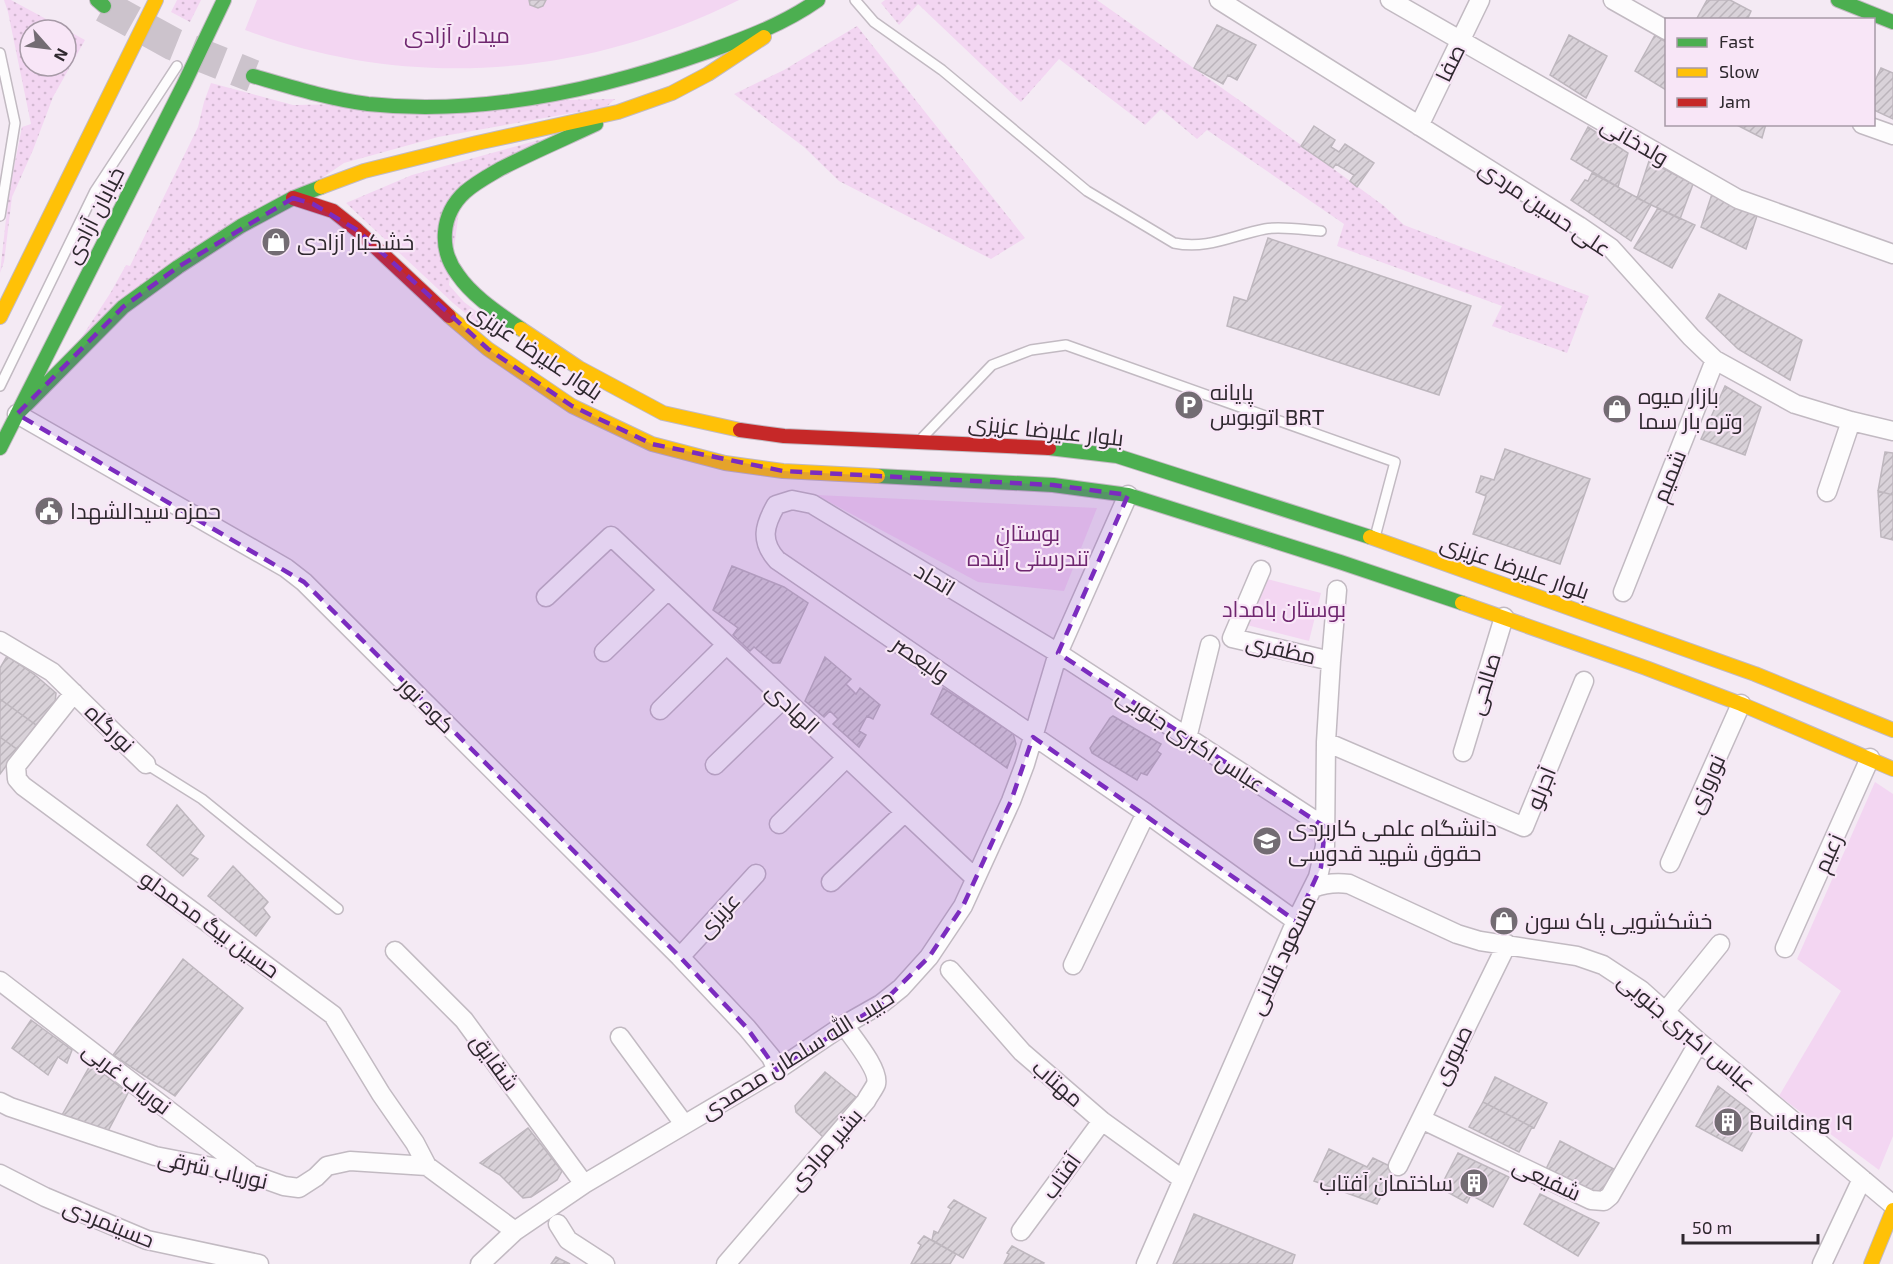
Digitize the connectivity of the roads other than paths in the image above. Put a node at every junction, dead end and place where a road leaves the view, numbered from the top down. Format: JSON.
{"nodes":[{"id":1,"x":156,"y":0,"type":"edge"},
{"id":2,"x":218,"y":0,"type":"edge"},
{"id":3,"x":224,"y":0,"type":"edge"},
{"id":4,"x":818,"y":0,"type":"edge"},
{"id":5,"x":855,"y":0,"type":"edge"},
{"id":6,"x":1220,"y":0,"type":"edge"},
{"id":7,"x":1390,"y":0,"type":"edge"},
{"id":8,"x":1480,"y":0,"type":"edge"},
{"id":9,"x":1613,"y":0,"type":"edge"},
{"id":10,"x":1838,"y":0,"type":"edge"},
{"id":11,"x":789,"y":20,"type":"junction"},
{"id":12,"x":1893,"y":22,"type":"edge"},
{"id":13,"x":1665,"y":29,"type":"edge"},
{"id":14,"x":194,"y":39,"type":"dead end"},
{"id":15,"x":1460,"y":41,"type":"junction"},
{"id":16,"x":0,"y":53,"type":"edge"},
{"id":17,"x":182,"y":58,"type":"dead end"},
{"id":18,"x":253,"y":76,"type":"tunnel mouth"},
{"id":19,"x":618,"y":112,"type":"junction"},
{"id":20,"x":1419,"y":126,"type":"junction"},
{"id":21,"x":1868,"y":126,"type":"edge"},
{"id":22,"x":1893,"y":135,"type":"edge"},
{"id":23,"x":294,"y":198,"type":"junction"},
{"id":24,"x":0,"y":216,"type":"edge"},
{"id":25,"x":1321,"y":231,"type":"dead end"},
{"id":26,"x":1893,"y":254,"type":"edge"},
{"id":27,"x":0,"y":317,"type":"edge"},
{"id":28,"x":499,"y":336,"type":"junction"},
{"id":29,"x":1715,"y":360,"type":"junction"},
{"id":30,"x":0,"y":386,"type":"edge"},
{"id":31,"x":17,"y":414,"type":"junction"},
{"id":32,"x":1851,"y":421,"type":"junction"},
{"id":33,"x":1893,"y":431,"type":"edge"},
{"id":34,"x":884,"y":439,"type":"junction"},
{"id":35,"x":919,"y":440,"type":"junction"},
{"id":36,"x":0,"y":448,"type":"edge"},
{"id":37,"x":881,"y":467,"type":"junction"},
{"id":38,"x":1133,"y":479,"type":"junction"},
{"id":39,"x":1827,"y":492,"type":"dead end"},
{"id":40,"x":812,"y":504,"type":"joint"},
{"id":41,"x":1375,"y":539,"type":"junction"},
{"id":42,"x":1261,"y":570,"type":"dead end"},
{"id":43,"x":668,"y":590,"type":"junction"},
{"id":44,"x":1337,"y":590,"type":"dead end"},
{"id":45,"x":1623,"y":592,"type":"dead end"},
{"id":46,"x":546,"y":597,"type":"dead end"},
{"id":47,"x":1504,"y":617,"type":"junction"},
{"id":48,"x":0,"y":641,"type":"edge"},
{"id":49,"x":726,"y":645,"type":"junction"},
{"id":50,"x":1210,"y":645,"type":"dead end"},
{"id":51,"x":604,"y":652,"type":"dead end"},
{"id":52,"x":1058,"y":653,"type":"junction"},
{"id":53,"x":1331,"y":661,"type":"junction"},
{"id":54,"x":1584,"y":681,"type":"dead end"},
{"id":55,"x":74,"y":693,"type":"junction"},
{"id":56,"x":783,"y":699,"type":"junction"},
{"id":57,"x":1741,"y":704,"type":"junction"},
{"id":58,"x":660,"y":710,"type":"dead end"},
{"id":59,"x":1893,"y":730,"type":"edge"},
{"id":60,"x":1033,"y":737,"type":"junction"},
{"id":61,"x":1187,"y":738,"type":"junction"},
{"id":62,"x":1326,"y":742,"type":"junction"},
{"id":63,"x":1463,"y":752,"type":"dead end"},
{"id":64,"x":846,"y":758,"type":"junction"},
{"id":65,"x":1870,"y":758,"type":"junction"},
{"id":66,"x":146,"y":764,"type":"joint"},
{"id":67,"x":715,"y":765,"type":"dead end"},
{"id":68,"x":1893,"y":769,"type":"edge"},
{"id":69,"x":904,"y":813,"type":"junction"},
{"id":70,"x":1146,"y":813,"type":"junction"},
{"id":71,"x":779,"y":824,"type":"dead end"},
{"id":72,"x":1325,"y":827,"type":"junction"},
{"id":73,"x":1670,"y":863,"type":"dead end"},
{"id":74,"x":756,"y":874,"type":"dead end"},
{"id":75,"x":975,"y":878,"type":"junction"},
{"id":76,"x":831,"y":882,"type":"dead end"},
{"id":77,"x":1313,"y":888,"type":"junction"},
{"id":78,"x":338,"y":909,"type":"dead end"},
{"id":79,"x":1296,"y":921,"type":"junction"},
{"id":80,"x":1507,"y":944,"type":"junction"},
{"id":81,"x":1720,"y":944,"type":"dead end"},
{"id":82,"x":1785,"y":948,"type":"dead end"},
{"id":83,"x":395,"y":951,"type":"dead end"},
{"id":84,"x":680,"y":957,"type":"junction"},
{"id":85,"x":1073,"y":965,"type":"dead end"},
{"id":86,"x":950,"y":970,"type":"dead end"},
{"id":87,"x":0,"y":981,"type":"edge"},
{"id":88,"x":1665,"y":1012,"type":"junction"},
{"id":89,"x":844,"y":1025,"type":"junction"},
{"id":90,"x":620,"y":1037,"type":"dead end"},
{"id":91,"x":1699,"y":1042,"type":"junction"},
{"id":92,"x":777,"y":1070,"type":"junction"},
{"id":93,"x":0,"y":1102,"type":"edge"},
{"id":94,"x":1421,"y":1119,"type":"junction"},
{"id":95,"x":1102,"y":1121,"type":"junction"},
{"id":96,"x":684,"y":1124,"type":"junction"},
{"id":97,"x":427,"y":1166,"type":"junction"},
{"id":98,"x":1398,"y":1166,"type":"dead end"},
{"id":99,"x":0,"y":1174,"type":"edge"},
{"id":100,"x":253,"y":1175,"type":"junction"},
{"id":101,"x":1182,"y":1179,"type":"junction"},
{"id":102,"x":1862,"y":1179,"type":"junction"},
{"id":103,"x":584,"y":1184,"type":"junction"},
{"id":104,"x":1893,"y":1205,"type":"edge"},
{"id":105,"x":1893,"y":1210,"type":"edge"},
{"id":106,"x":558,"y":1224,"type":"dead end"},
{"id":107,"x":515,"y":1231,"type":"junction"},
{"id":108,"x":1021,"y":1231,"type":"dead end"},
{"id":109,"x":259,"y":1264,"type":"edge"},
{"id":110,"x":480,"y":1264,"type":"edge"},
{"id":111,"x":605,"y":1264,"type":"edge"},
{"id":112,"x":726,"y":1264,"type":"edge"},
{"id":113,"x":1146,"y":1264,"type":"edge"},
{"id":114,"x":1822,"y":1264,"type":"edge"},
{"id":115,"x":1871,"y":1264,"type":"edge"}],
"edges":[{"from":1,"to":27,"type":"main road","name":"خیابان آزادی"},
{"from":2,"to":14,"type":"lane"},
{"from":3,"to":31,"type":"main road","name":"خیابان آزادی"},
{"from":4,"to":11,"type":"main road"},
{"from":5,"to":25,"type":"lane"},
{"from":6,"to":20,"type":"street","name":"علی حسین مردی"},
{"from":7,"to":15,"type":"street","name":"ولدخانی"},
{"from":8,"to":15,"type":"street","name":"صفا"},
{"from":9,"to":13,"type":"street"},
{"from":10,"to":12,"type":"main road"},
{"from":11,"to":18,"type":"main road"},
{"from":11,"to":19,"type":"main road"},
{"from":15,"to":20,"type":"street","name":"صفا"},
{"from":15,"to":26,"type":"street","name":"ولدخانی"},
{"from":16,"to":24,"type":"lane"},
{"from":17,"to":30,"type":"lane"},
{"from":19,"to":23,"type":"main road"},
{"from":19,"to":28,"type":"main road","name":"بلوار علیرضا عزیزی"},
{"from":20,"to":29,"type":"street","name":"علی حسین مردی"},
{"from":21,"to":22,"type":"street"},
{"from":23,"to":28,"type":"main road","name":"بلوار علیرضا عزیزی"},
{"from":23,"to":31,"type":"main road"},
{"from":28,"to":34,"type":"main road","name":"بلوار علیرضا عزیزی"},
{"from":28,"to":37,"type":"main road","name":"بلوار علیرضا عزیزی"},
{"from":29,"to":32,"type":"street","name":"علی حسین مردی"},
{"from":29,"to":45,"type":"street","name":"شمیم"},
{"from":31,"to":36,"type":"main road","name":"خیابان آزادی"},
{"from":31,"to":84,"type":"street","name":"کوه نور"},
{"from":32,"to":33,"type":"street","name":"علی حسین مردی"},
{"from":32,"to":39,"type":"street"},
{"from":34,"to":35,"type":"main road","name":"بلوار علیرضا عزیزی"},
{"from":34,"to":37,"type":"main road"},
{"from":35,"to":38,"type":"main road","name":"بلوار علیرضا عزیزی"},
{"from":35,"to":41,"type":"lane"},
{"from":37,"to":38,"type":"main road","name":"بلوار علیرضا عزیزی"},
{"from":38,"to":41,"type":"main road","name":"بلوار علیرضا عزیزی"},
{"from":38,"to":47,"type":"main road","name":"بلوار علیرضا عزیزی"},
{"from":38,"to":52,"type":"street","name":"حبیب الله سلطان محمدی"},
{"from":40,"to":52,"type":"street","name":"اتحاد"},
{"from":40,"to":60,"type":"street","name":"ولیعصر"},
{"from":41,"to":59,"type":"main road","name":"بلوار علیرضا عزیزی"},
{"from":42,"to":53,"type":"street","name":"مظفری"},
{"from":43,"to":46,"type":"street","name":"الهادی"},
{"from":43,"to":49,"type":"street","name":"الهادی"},
{"from":43,"to":51,"type":"street"},
{"from":44,"to":53,"type":"street","name":"مسعود قلانی"},
{"from":47,"to":57,"type":"main road","name":"بلوار علیرضا عزیزی"},
{"from":47,"to":63,"type":"street","name":"صالحی"},
{"from":48,"to":55,"type":"street"},
{"from":49,"to":56,"type":"street","name":"الهادی"},
{"from":49,"to":58,"type":"street"},
{"from":50,"to":61,"type":"street"},
{"from":52,"to":60,"type":"street","name":"حبیب الله سلطان محمدی"},
{"from":52,"to":61,"type":"street","name":"عباس اکبری جنوبی"},
{"from":53,"to":62,"type":"street","name":"مسعود قلانی"},
{"from":54,"to":62,"type":"street","name":"آجرلو"},
{"from":55,"to":66,"type":"street","name":"نورگاه"},
{"from":55,"to":97,"type":"street","name":"حسین بیگ محمدلو"},
{"from":56,"to":64,"type":"street","name":"الهادی"},
{"from":56,"to":67,"type":"street"},
{"from":57,"to":65,"type":"main road","name":"بلوار علیرضا عزیزی"},
{"from":57,"to":73,"type":"street","name":"نوروزی"},
{"from":60,"to":70,"type":"street","name":"ولیعصر"},
{"from":60,"to":75,"type":"street","name":"حبیب الله سلطان محمدی"},
{"from":61,"to":72,"type":"street","name":"عباس اکبری جنوبی"},
{"from":62,"to":72,"type":"street","name":"مسعود قلانی"},
{"from":64,"to":69,"type":"street","name":"الهادی"},
{"from":64,"to":71,"type":"street"},
{"from":65,"to":68,"type":"main road","name":"بلوار علیرضا عزیزی"},
{"from":65,"to":82,"type":"street","name":"زعیم"},
{"from":66,"to":78,"type":"lane"},
{"from":69,"to":75,"type":"street","name":"الهادی"},
{"from":69,"to":76,"type":"street"},
{"from":70,"to":79,"type":"street","name":"ولیعصر"},
{"from":70,"to":85,"type":"street"},
{"from":72,"to":77,"type":"street","name":"مسعود قلانی"},
{"from":74,"to":84,"type":"street","name":"عزیزی"},
{"from":75,"to":89,"type":"street","name":"حبیب الله سلطان محمدی"},
{"from":77,"to":79,"type":"street","name":"مسعود قلانی"},
{"from":77,"to":80,"type":"street","name":"عباس اکبری جنوبی"},
{"from":79,"to":101,"type":"street","name":"مسعود قلانی"},
{"from":80,"to":88,"type":"street","name":"عباس اکبری جنوبی"},
{"from":80,"to":94,"type":"street","name":"صبوری"},
{"from":81,"to":88,"type":"street"},
{"from":83,"to":103,"type":"street","name":"شقایق"},
{"from":84,"to":92,"type":"street","name":"کوه نور"},
{"from":86,"to":95,"type":"street","name":"مهتاب"},
{"from":87,"to":100,"type":"street","name":"نوریاب غربی"},
{"from":88,"to":91,"type":"street","name":"عباس اکبری جنوبی"},
{"from":89,"to":92,"type":"street","name":"حبیب الله سلطان محمدی"},
{"from":89,"to":112,"type":"street","name":"بشیر مرادی"},
{"from":90,"to":96,"type":"street"},
{"from":91,"to":94,"type":"street","name":"شفیعی"},
{"from":91,"to":102,"type":"street","name":"عباس اکبری جنوبی"},
{"from":92,"to":96,"type":"street","name":"حبیب الله سلطان محمدی"},
{"from":93,"to":100,"type":"street","name":"نوریاب شرقی"},
{"from":94,"to":98,"type":"street","name":"صبوری"},
{"from":95,"to":101,"type":"street","name":"مهتاب"},
{"from":95,"to":108,"type":"street","name":"آفتاب"},
{"from":96,"to":103,"type":"street","name":"حبیب الله سلطان محمدی"},
{"from":97,"to":100,"type":"street","name":"نوریاب شرقی"},
{"from":97,"to":107,"type":"street","name":"حسین بیگ محمدلو"},
{"from":99,"to":109,"type":"street","name":"حسینمردی"},
{"from":101,"to":113,"type":"street","name":"مسعود قلانی"},
{"from":102,"to":104,"type":"street","name":"عباس اکبری جنوبی"},
{"from":102,"to":114,"type":"street"},
{"from":103,"to":107,"type":"street","name":"حبیب الله سلطان محمدی"},
{"from":105,"to":115,"type":"main road"},
{"from":106,"to":111,"type":"street"},
{"from":107,"to":110,"type":"street","name":"حبیب الله سلطان محمدی"}]}
